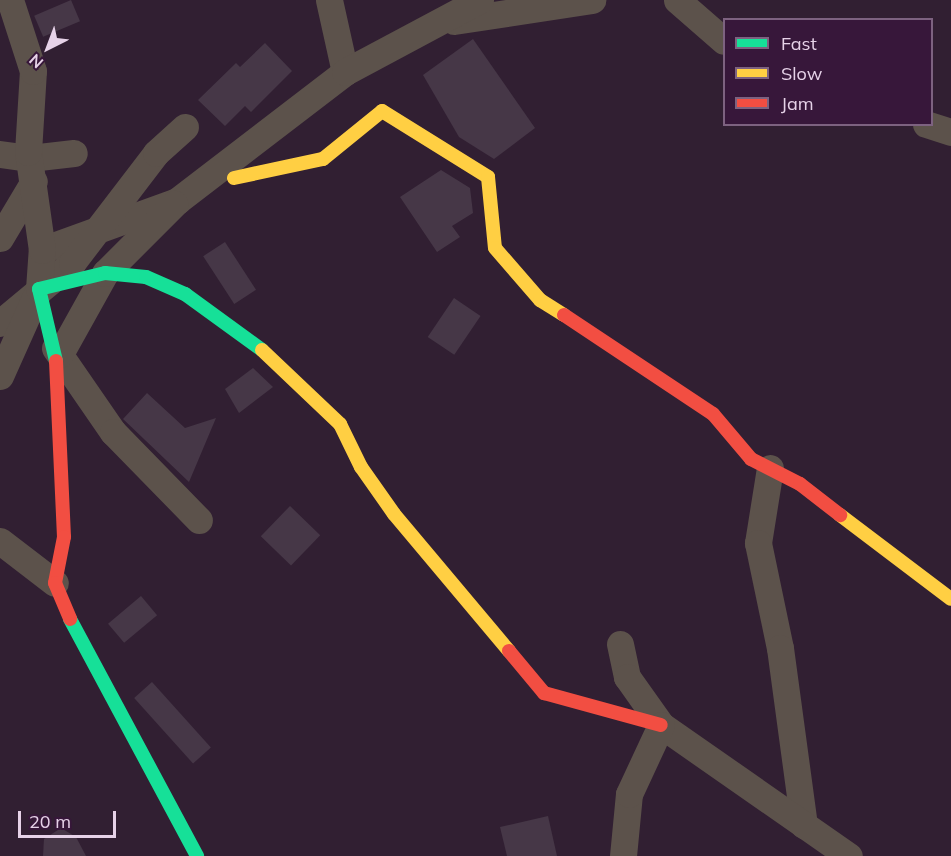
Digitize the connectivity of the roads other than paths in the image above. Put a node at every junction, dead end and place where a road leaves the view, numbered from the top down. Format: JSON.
{"nodes":[{"id":1,"x":10,"y":0,"type":"edge"},
{"id":2,"x":329,"y":0,"type":"edge"},
{"id":3,"x":480,"y":0,"type":"edge"},
{"id":4,"x":592,"y":0,"type":"edge"},
{"id":5,"x":676,"y":0,"type":"edge"},
{"id":6,"x":434,"y":24,"type":"junction"},
{"id":7,"x":723,"y":40,"type":"edge"},
{"id":8,"x":345,"y":72,"type":"junction"},
{"id":9,"x":932,"y":126,"type":"edge"},
{"id":10,"x":185,"y":127,"type":"dead end"},
{"id":11,"x":951,"y":132,"type":"edge"},
{"id":12,"x":74,"y":153,"type":"dead end"},
{"id":13,"x":0,"y":154,"type":"edge"},
{"id":14,"x":32,"y":170,"type":"junction"},
{"id":15,"x":234,"y":178,"type":"dead end"},
{"id":16,"x":177,"y":201,"type":"junction"},
{"id":17,"x":98,"y":228,"type":"junction"},
{"id":18,"x":0,"y":238,"type":"edge"},
{"id":19,"x":42,"y":250,"type":"junction"},
{"id":20,"x":105,"y":273,"type":"junction"},
{"id":21,"x":39,"y":289,"type":"junction"},
{"id":22,"x":0,"y":323,"type":"edge"},
{"id":23,"x":57,"y":351,"type":"junction"},
{"id":24,"x":0,"y":376,"type":"edge"},
{"id":25,"x":770,"y":468,"type":"junction"},
{"id":26,"x":199,"y":520,"type":"dead end"},
{"id":27,"x":0,"y":541,"type":"edge"},
{"id":28,"x":55,"y":584,"type":"junction"},
{"id":29,"x":951,"y":598,"type":"edge"},
{"id":30,"x":620,"y":644,"type":"dead end"},
{"id":31,"x":661,"y":724,"type":"junction"},
{"id":32,"x":804,"y":825,"type":"junction"},
{"id":33,"x":197,"y":856,"type":"edge"},
{"id":34,"x":623,"y":856,"type":"edge"},
{"id":35,"x":849,"y":856,"type":"edge"}],
"edges":[{"from":1,"to":14,"type":"street"},
{"from":2,"to":8,"type":"street"},
{"from":3,"to":6,"type":"street"},
{"from":4,"to":6,"type":"street"},
{"from":5,"to":7,"type":"street"},
{"from":6,"to":8,"type":"street"},
{"from":8,"to":16,"type":"street"},
{"from":9,"to":11,"type":"street"},
{"from":10,"to":17,"type":"street"},
{"from":12,"to":14,"type":"street"},
{"from":13,"to":14,"type":"street"},
{"from":14,"to":18,"type":"street"},
{"from":14,"to":19,"type":"street"},
{"from":15,"to":25,"type":"street"},
{"from":16,"to":17,"type":"street"},
{"from":16,"to":20,"type":"street"},
{"from":17,"to":19,"type":"street"},
{"from":17,"to":21,"type":"street"},
{"from":19,"to":21,"type":"street"},
{"from":20,"to":21,"type":"street"},
{"from":20,"to":23,"type":"street"},
{"from":20,"to":31,"type":"street"},
{"from":21,"to":22,"type":"street"},
{"from":21,"to":23,"type":"street"},
{"from":21,"to":24,"type":"street"},
{"from":23,"to":26,"type":"street"},
{"from":23,"to":28,"type":"street"},
{"from":25,"to":29,"type":"street"},
{"from":25,"to":32,"type":"street"},
{"from":27,"to":28,"type":"street"},
{"from":28,"to":33,"type":"street"},
{"from":30,"to":31,"type":"street"},
{"from":31,"to":32,"type":"street"},
{"from":31,"to":34,"type":"street"},
{"from":32,"to":35,"type":"street"}]}
